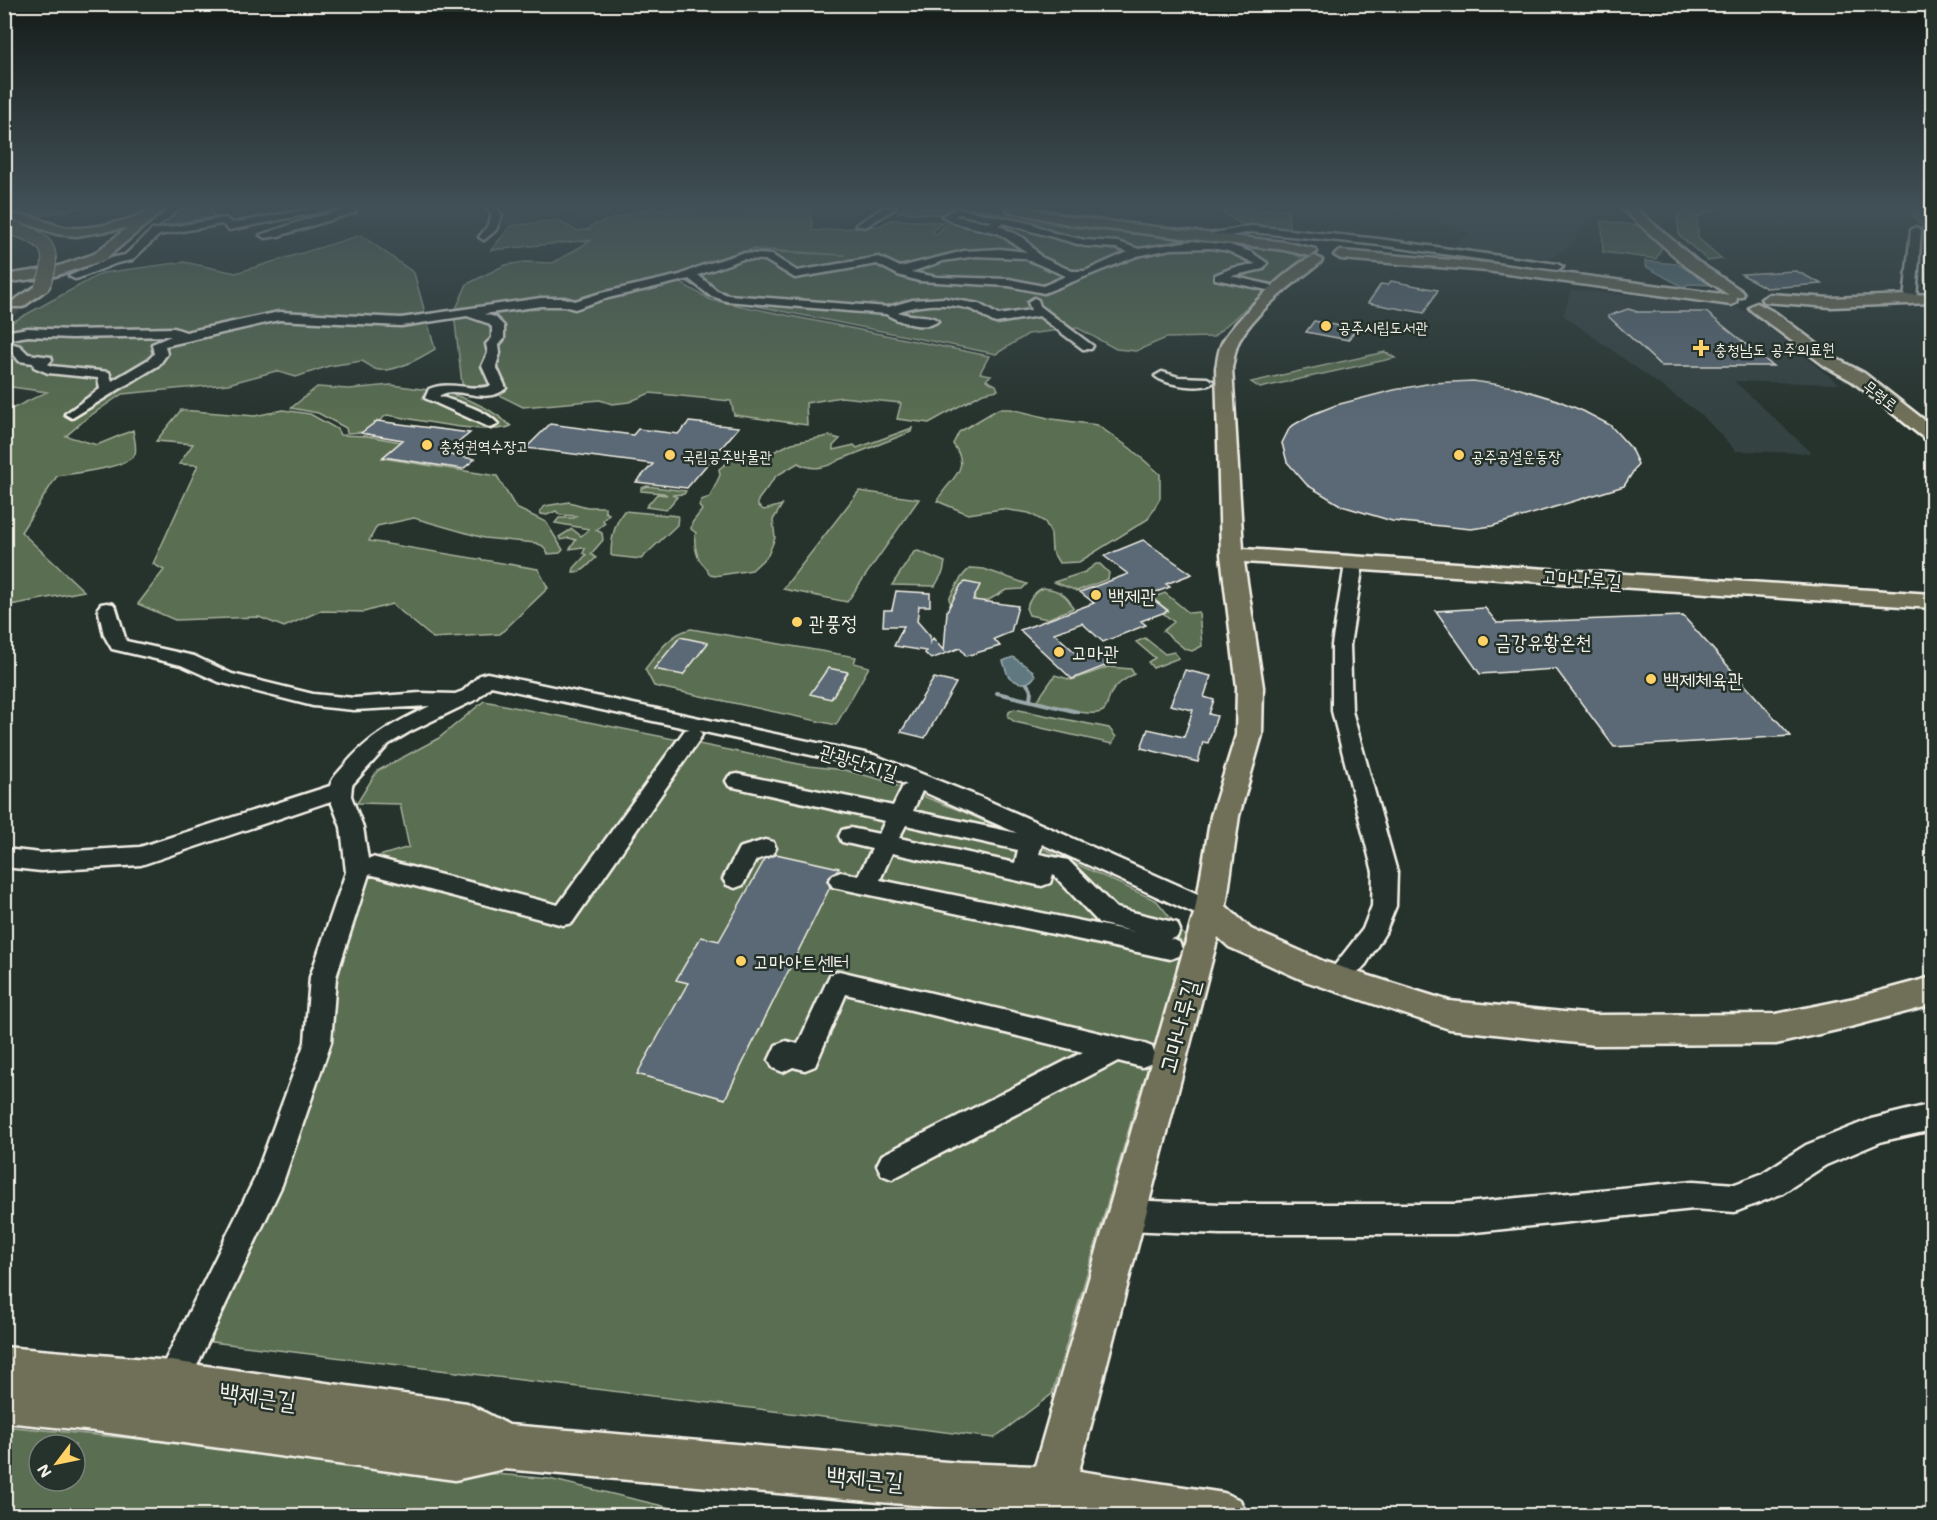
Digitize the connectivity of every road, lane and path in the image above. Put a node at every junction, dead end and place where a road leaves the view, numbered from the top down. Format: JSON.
{"nodes":[{"id":1,"x":30,"y":279,"type":"edge"},
{"id":2,"x":45,"y":279,"type":"edge"},
{"id":3,"x":677,"y":279,"type":"edge"},
{"id":4,"x":696,"y":279,"type":"edge"},
{"id":5,"x":936,"y":279,"type":"edge"},
{"id":6,"x":1070,"y":279,"type":"edge"},
{"id":7,"x":1228,"y":279,"type":"edge"},
{"id":8,"x":1292,"y":279,"type":"edge"},
{"id":9,"x":1565,"y":279,"type":"edge"},
{"id":10,"x":1719,"y":279,"type":"edge"},
{"id":11,"x":1912,"y":279,"type":"edge"},
{"id":12,"x":1267,"y":287,"type":"dead end"},
{"id":13,"x":1044,"y":290,"type":"junction"},
{"id":14,"x":1932,"y":299,"type":"edge"},
{"id":15,"x":1753,"y":300,"type":"junction"},
{"id":16,"x":1910,"y":300,"type":"junction"},
{"id":17,"x":11,"y":304,"type":"edge"},
{"id":18,"x":889,"y":311,"type":"junction"},
{"id":19,"x":1042,"y":312,"type":"junction"},
{"id":20,"x":469,"y":313,"type":"junction"},
{"id":21,"x":932,"y":321,"type":"dead end"},
{"id":22,"x":4,"y":336,"type":"edge"},
{"id":23,"x":185,"y":336,"type":"junction"},
{"id":24,"x":4,"y":345,"type":"edge"},
{"id":25,"x":1087,"y":346,"type":"dead end"},
{"id":26,"x":1162,"y":376,"type":"dead end"},
{"id":27,"x":1207,"y":382,"type":"dead end"},
{"id":28,"x":107,"y":390,"type":"junction"},
{"id":29,"x":72,"y":414,"type":"dead end"},
{"id":30,"x":490,"y":424,"type":"dead end"},
{"id":31,"x":1932,"y":435,"type":"edge"},
{"id":32,"x":1232,"y":555,"type":"junction"},
{"id":33,"x":1354,"y":564,"type":"junction"},
{"id":34,"x":1932,"y":601,"type":"edge"},
{"id":35,"x":108,"y":608,"type":"dead end"},
{"id":36,"x":458,"y":701,"type":"junction"},
{"id":37,"x":692,"y":735,"type":"dead end"},
{"id":38,"x":737,"y":781,"type":"dead end"},
{"id":39,"x":341,"y":790,"type":"junction"},
{"id":40,"x":911,"y":791,"type":"dead end"},
{"id":41,"x":899,"y":816,"type":"junction"},
{"id":42,"x":850,"y":836,"type":"dead end"},
{"id":43,"x":886,"y":844,"type":"junction"},
{"id":44,"x":765,"y":848,"type":"dead end"},
{"id":45,"x":4,"y":858,"type":"edge"},
{"id":46,"x":372,"y":866,"type":"dead end"},
{"id":47,"x":735,"y":879,"type":"dead end"},
{"id":48,"x":841,"y":881,"type":"dead end"},
{"id":49,"x":1078,"y":884,"type":"junction"},
{"id":50,"x":866,"y":886,"type":"junction"},
{"id":51,"x":1210,"y":910,"type":"junction"},
{"id":52,"x":1337,"y":979,"type":"junction"},
{"id":53,"x":1932,"y":991,"type":"edge"},
{"id":54,"x":783,"y":1060,"type":"dead end"},
{"id":55,"x":1932,"y":1117,"type":"edge"},
{"id":56,"x":892,"y":1165,"type":"dead end"},
{"id":57,"x":1127,"y":1215,"type":"junction"},
{"id":58,"x":4,"y":1368,"type":"edge"},
{"id":59,"x":171,"y":1383,"type":"junction"},
{"id":60,"x":4,"y":1400,"type":"edge"},
{"id":61,"x":504,"y":1447,"type":"junction"},
{"id":62,"x":1051,"y":1490,"type":"junction"},
{"id":63,"x":1224,"y":1515,"type":"edge"}],
"edges":[{"from":1,"to":17,"type":"main road"},
{"from":2,"to":17,"type":"main road","bridge":true},
{"from":3,"to":20,"type":"street"},
{"from":4,"to":18,"type":"street"},
{"from":5,"to":13,"type":"street"},
{"from":6,"to":13,"type":"street"},
{"from":7,"to":12,"type":"street"},
{"from":8,"to":32,"type":"main road","name":"고마나루길"},
{"from":9,"to":15,"type":"main road"},
{"from":10,"to":15,"type":"main road","name":"무령로"},
{"from":11,"to":16,"type":"street"},
{"from":13,"to":19,"type":"street"},
{"from":14,"to":16,"type":"main road"},
{"from":15,"to":16,"type":"main road"},
{"from":15,"to":31,"type":"main road","name":"무령로"},
{"from":18,"to":19,"type":"street"},
{"from":18,"to":21,"type":"street"},
{"from":19,"to":25,"type":"street"},
{"from":20,"to":23,"type":"street"},
{"from":20,"to":30,"type":"street"},
{"from":22,"to":23,"type":"street"},
{"from":23,"to":28,"type":"street"},
{"from":24,"to":28,"type":"street"},
{"from":26,"to":27,"type":"street"},
{"from":28,"to":29,"type":"street"},
{"from":32,"to":33,"type":"main road","name":"고마나루길"},
{"from":32,"to":51,"type":"main road","name":"고마나루길"},
{"from":33,"to":34,"type":"main road","name":"고마나루길"},
{"from":33,"to":52,"type":"street"},
{"from":35,"to":36,"type":"street"},
{"from":36,"to":39,"type":"street"},
{"from":36,"to":51,"type":"street","name":"관광단지길"},
{"from":37,"to":46,"type":"street"},
{"from":38,"to":41,"type":"street"},
{"from":39,"to":45,"type":"street"},
{"from":39,"to":59,"type":"street"},
{"from":40,"to":41,"type":"street"},
{"from":41,"to":43,"type":"street"},
{"from":41,"to":49,"type":"street"},
{"from":42,"to":43,"type":"street"},
{"from":43,"to":49,"type":"street"},
{"from":43,"to":50,"type":"street"},
{"from":44,"to":47,"type":"street"},
{"from":48,"to":50,"type":"street"},
{"from":49,"to":50,"type":"street"},
{"from":51,"to":52,"type":"main road"},
{"from":51,"to":57,"type":"main road","name":"고마나루길"},
{"from":52,"to":53,"type":"main road"},
{"from":54,"to":56,"type":"street"},
{"from":55,"to":57,"type":"street"},
{"from":57,"to":62,"type":"main road","name":"고마나루길"},
{"from":58,"to":59,"type":"main road","name":"백제큰길"},
{"from":59,"to":61,"type":"main road","name":"백제큰길"},
{"from":60,"to":61,"type":"main road","name":"백제큰길"},
{"from":61,"to":62,"type":"main road","name":"백제큰길"},
{"from":62,"to":63,"type":"main road","name":"백제큰길"}]}
